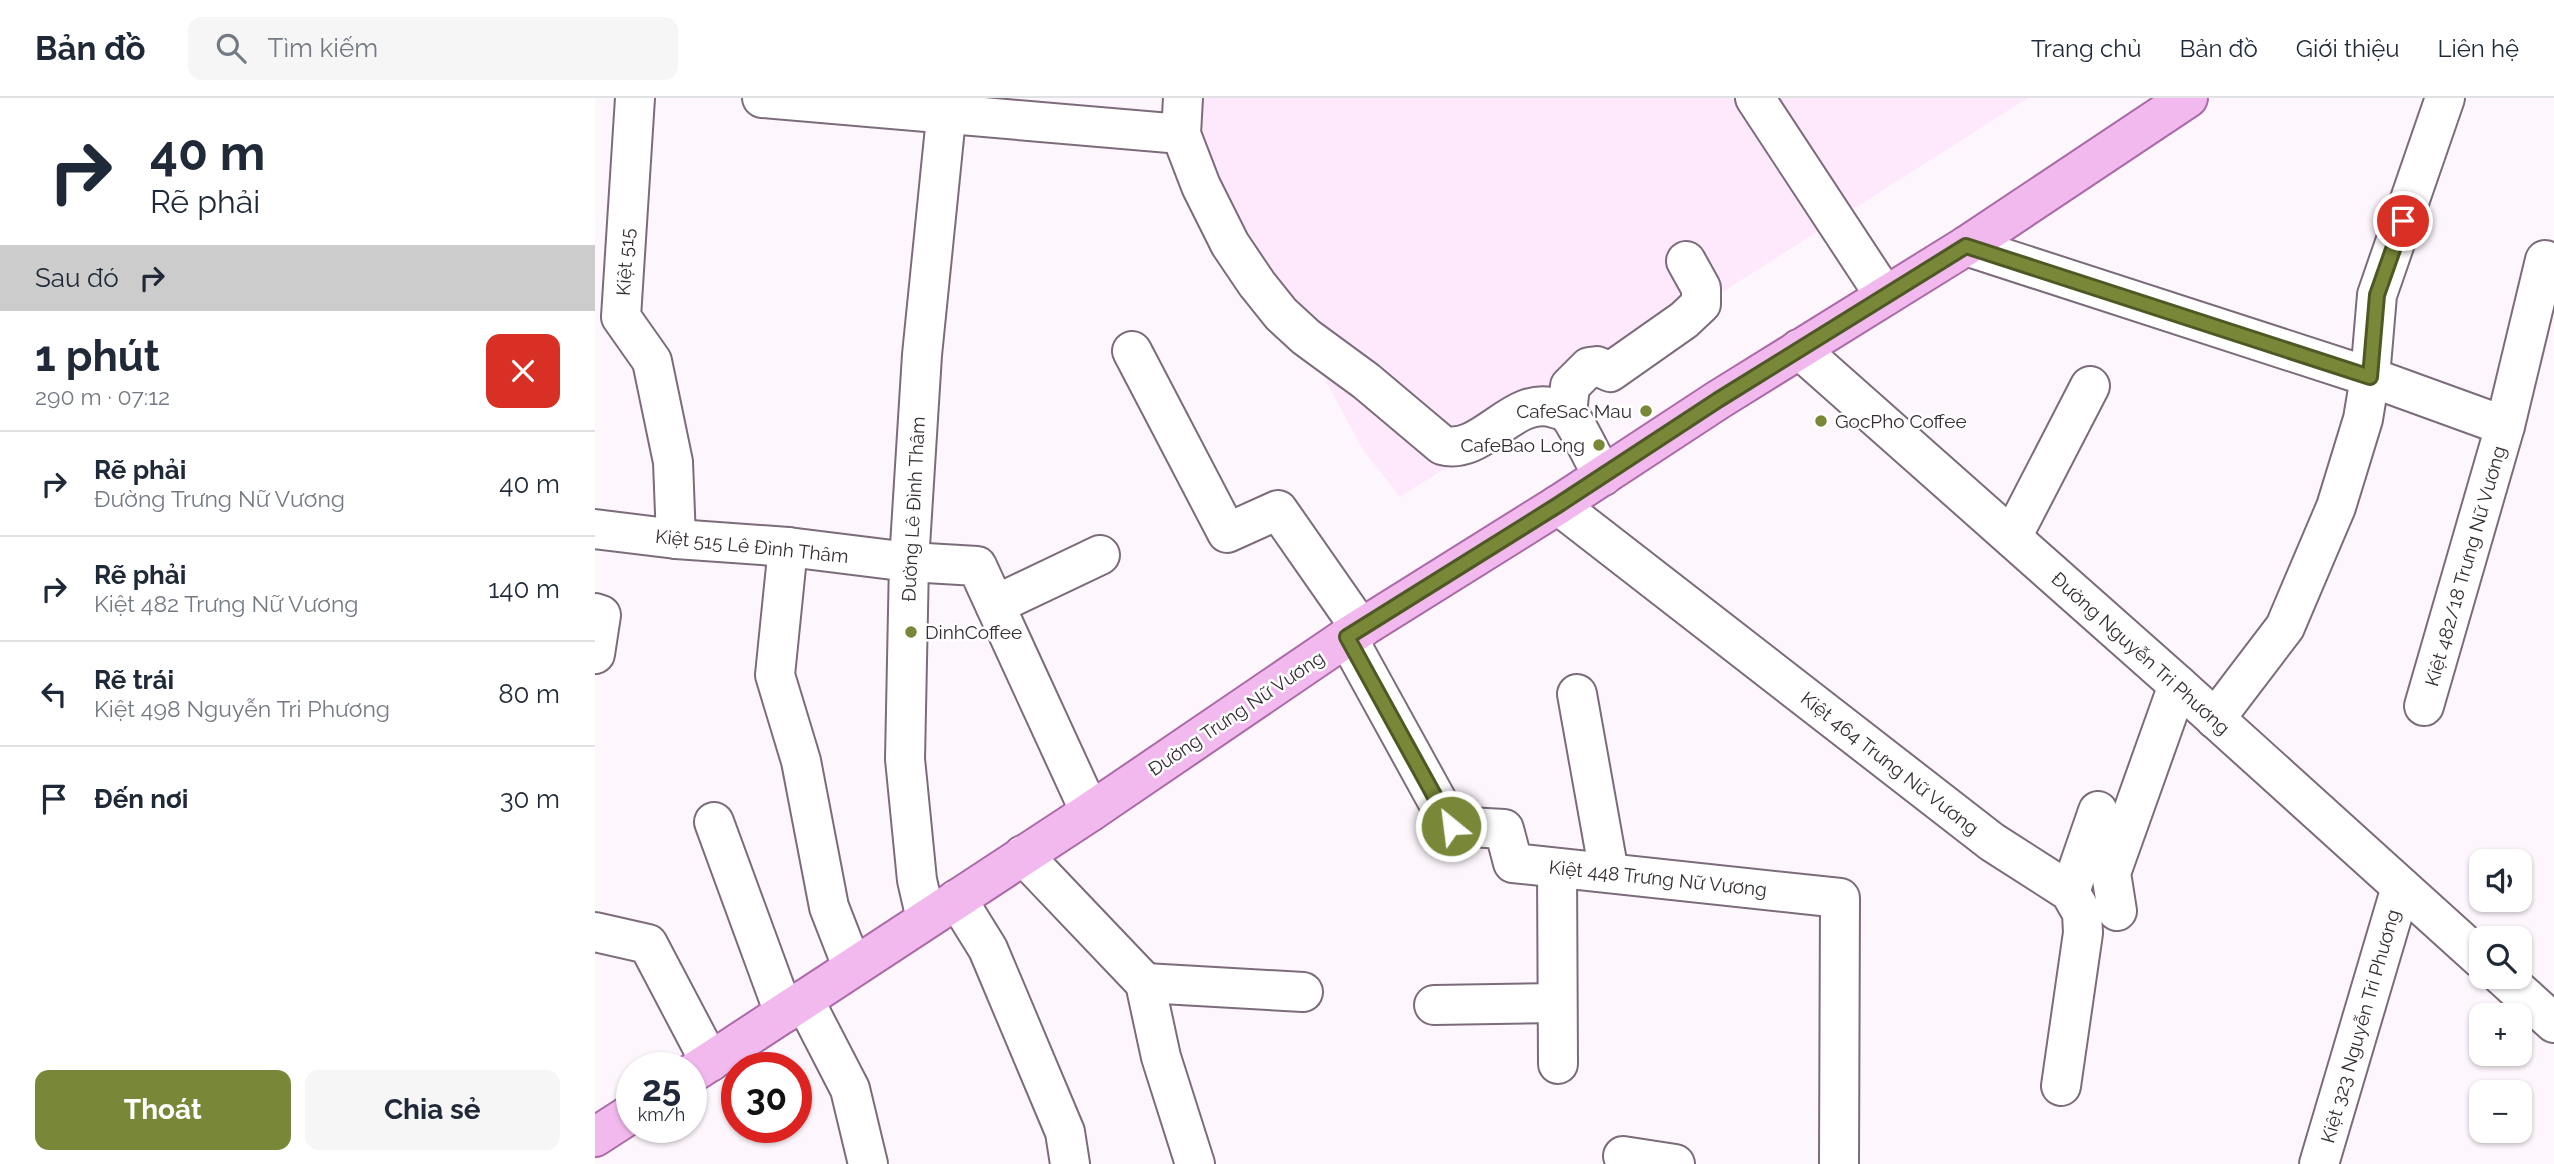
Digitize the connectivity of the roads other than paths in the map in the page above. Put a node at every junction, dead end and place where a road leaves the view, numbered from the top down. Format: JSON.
{"nodes":[{"id":1,"x":635,"y":98,"type":"edge"},
{"id":2,"x":762,"y":98,"type":"edge"},
{"id":3,"x":1755,"y":98,"type":"edge"},
{"id":4,"x":2187,"y":98,"type":"edge"},
{"id":5,"x":2445,"y":98,"type":"edge"},
{"id":6,"x":947,"y":105,"type":"edge"},
{"id":7,"x":1182,"y":116,"type":"edge"},
{"id":8,"x":1966,"y":246,"type":"junction"},
{"id":9,"x":2545,"y":260,"type":"dead end"},
{"id":10,"x":1686,"y":261,"type":"dead end"},
{"id":11,"x":1885,"y":296,"type":"junction"},
{"id":12,"x":1799,"y":349,"type":"junction"},
{"id":13,"x":1132,"y":351,"type":"dead end"},
{"id":14,"x":2370,"y":377,"type":"junction"},
{"id":15,"x":2089,"y":386,"type":"dead end"},
{"id":16,"x":1567,"y":413,"type":"junction"},
{"id":17,"x":2505,"y":426,"type":"junction"},
{"id":18,"x":1602,"y":476,"type":"junction"},
{"id":19,"x":1558,"y":505,"type":"junction"},
{"id":20,"x":595,"y":529,"type":"edge"},
{"id":21,"x":2012,"y":537,"type":"junction"},
{"id":22,"x":676,"y":539,"type":"junction"},
{"id":23,"x":788,"y":547,"type":"junction"},
{"id":24,"x":1100,"y":555,"type":"dead end"},
{"id":25,"x":909,"y":562,"type":"junction"},
{"id":26,"x":995,"y":605,"type":"junction"},
{"id":27,"x":595,"y":613,"type":"edge"},
{"id":28,"x":1354,"y":633,"type":"junction"},
{"id":29,"x":595,"y":654,"type":"edge"},
{"id":30,"x":2178,"y":685,"type":"junction"},
{"id":31,"x":1577,"y":694,"type":"dead end"},
{"id":32,"x":2424,"y":706,"type":"dead end"},
{"id":33,"x":2215,"y":719,"type":"junction"},
{"id":34,"x":2098,"y":811,"type":"dead end"},
{"id":35,"x":1090,"y":812,"type":"junction"},
{"id":36,"x":714,"y":822,"type":"dead end"},
{"id":37,"x":1023,"y":855,"type":"junction"},
{"id":38,"x":1557,"y":868,"type":"junction"},
{"id":39,"x":1609,"y":873,"type":"junction"},
{"id":40,"x":2401,"y":887,"type":"junction"},
{"id":41,"x":2070,"y":892,"type":"junction"},
{"id":42,"x":957,"y":899,"type":"junction"},
{"id":43,"x":2117,"y":911,"type":"dead end"},
{"id":44,"x":926,"y":919,"type":"junction"},
{"id":45,"x":595,"y":932,"type":"edge"},
{"id":46,"x":2469,"y":948,"type":"edge"},
{"id":47,"x":852,"y":966,"type":"junction"},
{"id":48,"x":1145,"y":984,"type":"junction"},
{"id":49,"x":2516,"y":989,"type":"edge"},
{"id":50,"x":1303,"y":992,"type":"dead end"},
{"id":51,"x":1557,"y":1003,"type":"junction"},
{"id":52,"x":1434,"y":1005,"type":"dead end"},
{"id":53,"x":794,"y":1007,"type":"junction"},
{"id":54,"x":2554,"y":1023,"type":"edge"},
{"id":55,"x":693,"y":1052,"type":"edge"},
{"id":56,"x":707,"y":1063,"type":"edge"},
{"id":57,"x":1558,"y":1064,"type":"dead end"},
{"id":58,"x":2061,"y":1086,"type":"dead end"},
{"id":59,"x":616,"y":1123,"type":"edge"},
{"id":60,"x":595,"y":1137,"type":"edge"},
{"id":61,"x":1623,"y":1156,"type":"dead end"},
{"id":62,"x":868,"y":1164,"type":"edge"},
{"id":63,"x":1070,"y":1164,"type":"edge"},
{"id":64,"x":1195,"y":1164,"type":"edge"},
{"id":65,"x":1675,"y":1164,"type":"edge"},
{"id":66,"x":1839,"y":1164,"type":"edge"},
{"id":67,"x":2319,"y":1164,"type":"edge"}],
"edges":[{"from":1,"to":22,"type":"street","name":"Kiệt 515"},
{"from":2,"to":6,"type":"street"},
{"from":3,"to":11,"type":"street"},
{"from":4,"to":8,"type":"main road","name":"Đường Trưng Nữ Vương"},
{"from":5,"to":14,"type":"street"},
{"from":6,"to":7,"type":"street"},
{"from":6,"to":25,"type":"street","name":"Đường Lê Đình Thâm"},
{"from":7,"to":16,"type":"street"},
{"from":8,"to":11,"type":"main road","name":"Đường Trưng Nữ Vương"},
{"from":8,"to":14,"type":"street"},
{"from":9,"to":17,"type":"street","name":"Kiệt 482/18 Trưng Nữ Vương"},
{"from":10,"to":16,"type":"street"},
{"from":11,"to":12,"type":"main road","name":"Đường Trưng Nữ Vương"},
{"from":12,"to":18,"type":"main road","name":"Đường Trưng Nữ Vương"},
{"from":12,"to":21,"type":"street","name":"Đường Nguyễn Tri Phương"},
{"from":13,"to":28,"type":"street"},
{"from":14,"to":17,"type":"street"},
{"from":14,"to":33,"type":"street"},
{"from":15,"to":21,"type":"street"},
{"from":16,"to":18,"type":"street"},
{"from":17,"to":32,"type":"street","name":"Kiệt 482/18 Trưng Nữ Vương"},
{"from":18,"to":19,"type":"main road","name":"Đường Trưng Nữ Vương"},
{"from":19,"to":28,"type":"main road","name":"Đường Trưng Nữ Vương"},
{"from":19,"to":41,"type":"street","name":"Kiệt 464 Trưng Nữ Vương"},
{"from":20,"to":22,"type":"street","name":"Kiệt 515 Lê Đình Thâm"},
{"from":21,"to":30,"type":"street","name":"Đường Nguyễn Tri Phương"},
{"from":22,"to":23,"type":"street","name":"Kiệt 515 Lê Đình Thâm"},
{"from":23,"to":25,"type":"street","name":"Kiệt 515 Lê Đình Thâm"},
{"from":23,"to":47,"type":"street"},
{"from":24,"to":26,"type":"street"},
{"from":25,"to":26,"type":"street","name":"Kiệt 515 Lê Đình Thâm"},
{"from":25,"to":44,"type":"street","name":"Đường Lê Đình Thâm"},
{"from":26,"to":35,"type":"street"},
{"from":27,"to":29,"type":"street"},
{"from":28,"to":35,"type":"main road","name":"Đường Trưng Nữ Vương"},
{"from":28,"to":38,"type":"street","name":"Kiệt 448 Trưng Nữ Vương"},
{"from":30,"to":33,"type":"street","name":"Đường Nguyễn Tri Phương"},
{"from":30,"to":43,"type":"street"},
{"from":31,"to":39,"type":"street"},
{"from":33,"to":40,"type":"street","name":"Đường Nguyễn Tri Phương"},
{"from":34,"to":41,"type":"street"},
{"from":35,"to":37,"type":"main road","name":"Đường Trưng Nữ Vương"},
{"from":36,"to":53,"type":"street"},
{"from":37,"to":42,"type":"main road","name":"Đường Trưng Nữ Vương"},
{"from":37,"to":48,"type":"street"},
{"from":38,"to":39,"type":"street","name":"Kiệt 448 Trưng Nữ Vương"},
{"from":38,"to":51,"type":"street"},
{"from":39,"to":66,"type":"street","name":"Kiệt 448 Trưng Nữ Vương"},
{"from":40,"to":46,"type":"street","name":"Đường Nguyễn Tri Phương"},
{"from":40,"to":67,"type":"street","name":"Kiệt 323 Nguyễn Tri Phương"},
{"from":41,"to":58,"type":"street"},
{"from":42,"to":44,"type":"main road","name":"Đường Trưng Nữ Vương"},
{"from":42,"to":63,"type":"street"},
{"from":44,"to":47,"type":"main road","name":"Đường Trưng Nữ Vương"},
{"from":45,"to":55,"type":"street"},
{"from":47,"to":53,"type":"main road","name":"Đường Trưng Nữ Vương"},
{"from":48,"to":50,"type":"street"},
{"from":48,"to":64,"type":"street"},
{"from":49,"to":54,"type":"street"},
{"from":51,"to":52,"type":"street"},
{"from":51,"to":57,"type":"street"},
{"from":53,"to":56,"type":"main road","name":"Đường Trưng Nữ Vương"},
{"from":53,"to":62,"type":"street"},
{"from":59,"to":60,"type":"main road"},
{"from":61,"to":65,"type":"street"}]}
